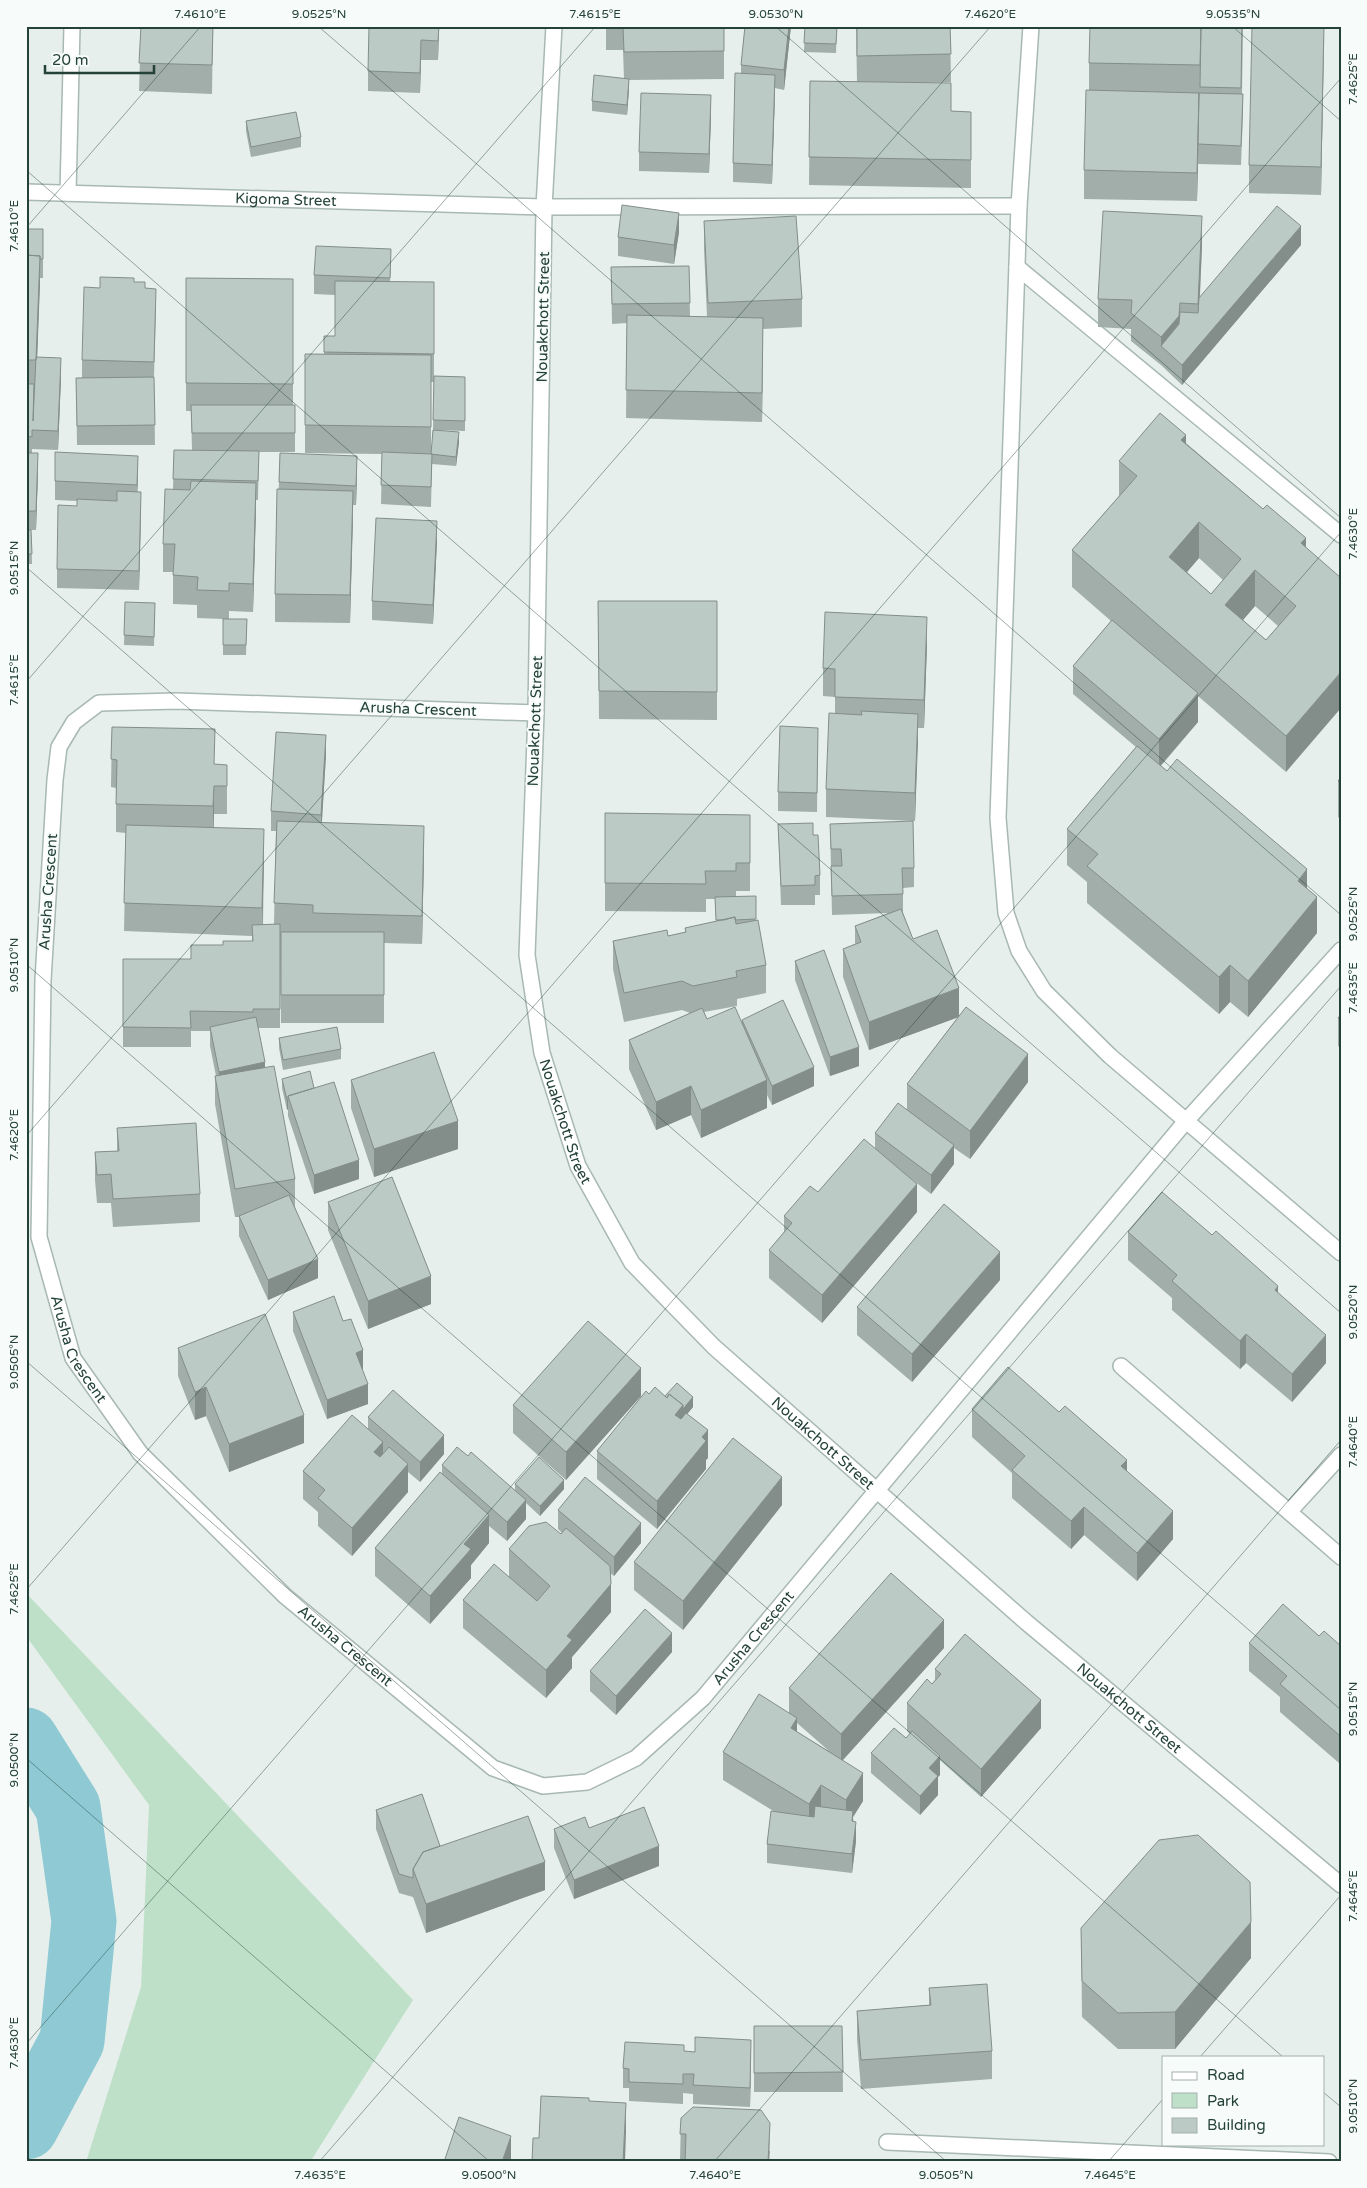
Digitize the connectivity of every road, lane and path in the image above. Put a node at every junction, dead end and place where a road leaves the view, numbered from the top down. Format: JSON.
{"nodes":[{"id":1,"x":72,"y":26,"type":"edge"},
{"id":2,"x":554,"y":26,"type":"edge"},
{"id":3,"x":1032,"y":26,"type":"edge"},
{"id":4,"x":26,"y":192,"type":"edge"},
{"id":5,"x":68,"y":193,"type":"junction"},
{"id":6,"x":544,"y":206,"type":"junction"},
{"id":7,"x":1019,"y":206,"type":"junction"},
{"id":8,"x":1017,"y":266,"type":"junction"},
{"id":9,"x":1341,"y":535,"type":"edge"},
{"id":10,"x":536,"y":713,"type":"junction"},
{"id":11,"x":1341,"y":950,"type":"edge"},
{"id":12,"x":1186,"y":1121,"type":"junction"},
{"id":13,"x":1341,"y":1253,"type":"edge"},
{"id":14,"x":1120,"y":1366,"type":"dead end"},
{"id":15,"x":1341,"y":1455,"type":"edge"},
{"id":16,"x":876,"y":1490,"type":"junction"},
{"id":17,"x":1290,"y":1511,"type":"junction"},
{"id":18,"x":1341,"y":1557,"type":"edge"},
{"id":19,"x":1341,"y":1884,"type":"edge"},
{"id":20,"x":887,"y":2142,"type":"dead end"},
{"id":21,"x":1030,"y":2156,"type":"edge"},
{"id":22,"x":1329,"y":2162,"type":"edge"}],
"edges":[{"from":1,"to":5,"type":"street"},
{"from":2,"to":6,"type":"street","name":"Nouakchott Street"},
{"from":3,"to":7,"type":"street"},
{"from":4,"to":5,"type":"street","name":"Kigoma Street"},
{"from":5,"to":6,"type":"street","name":"Kigoma Street"},
{"from":6,"to":7,"type":"street","name":"Kigoma Street"},
{"from":6,"to":10,"type":"street","name":"Nouakchott Street"},
{"from":7,"to":8,"type":"street"},
{"from":8,"to":9,"type":"street"},
{"from":8,"to":12,"type":"street"},
{"from":10,"to":16,"type":"street","name":"Nouakchott Street"},
{"from":10,"to":16,"type":"street","name":"Arusha Crescent"},
{"from":11,"to":12,"type":"street","name":"Arusha Crescent"},
{"from":12,"to":13,"type":"street"},
{"from":12,"to":16,"type":"street","name":"Arusha Crescent"},
{"from":14,"to":17,"type":"street"},
{"from":15,"to":17,"type":"street"},
{"from":16,"to":19,"type":"street","name":"Nouakchott Street"},
{"from":17,"to":18,"type":"street"},
{"from":20,"to":21,"type":"street"},
{"from":21,"to":22,"type":"street"}]}
